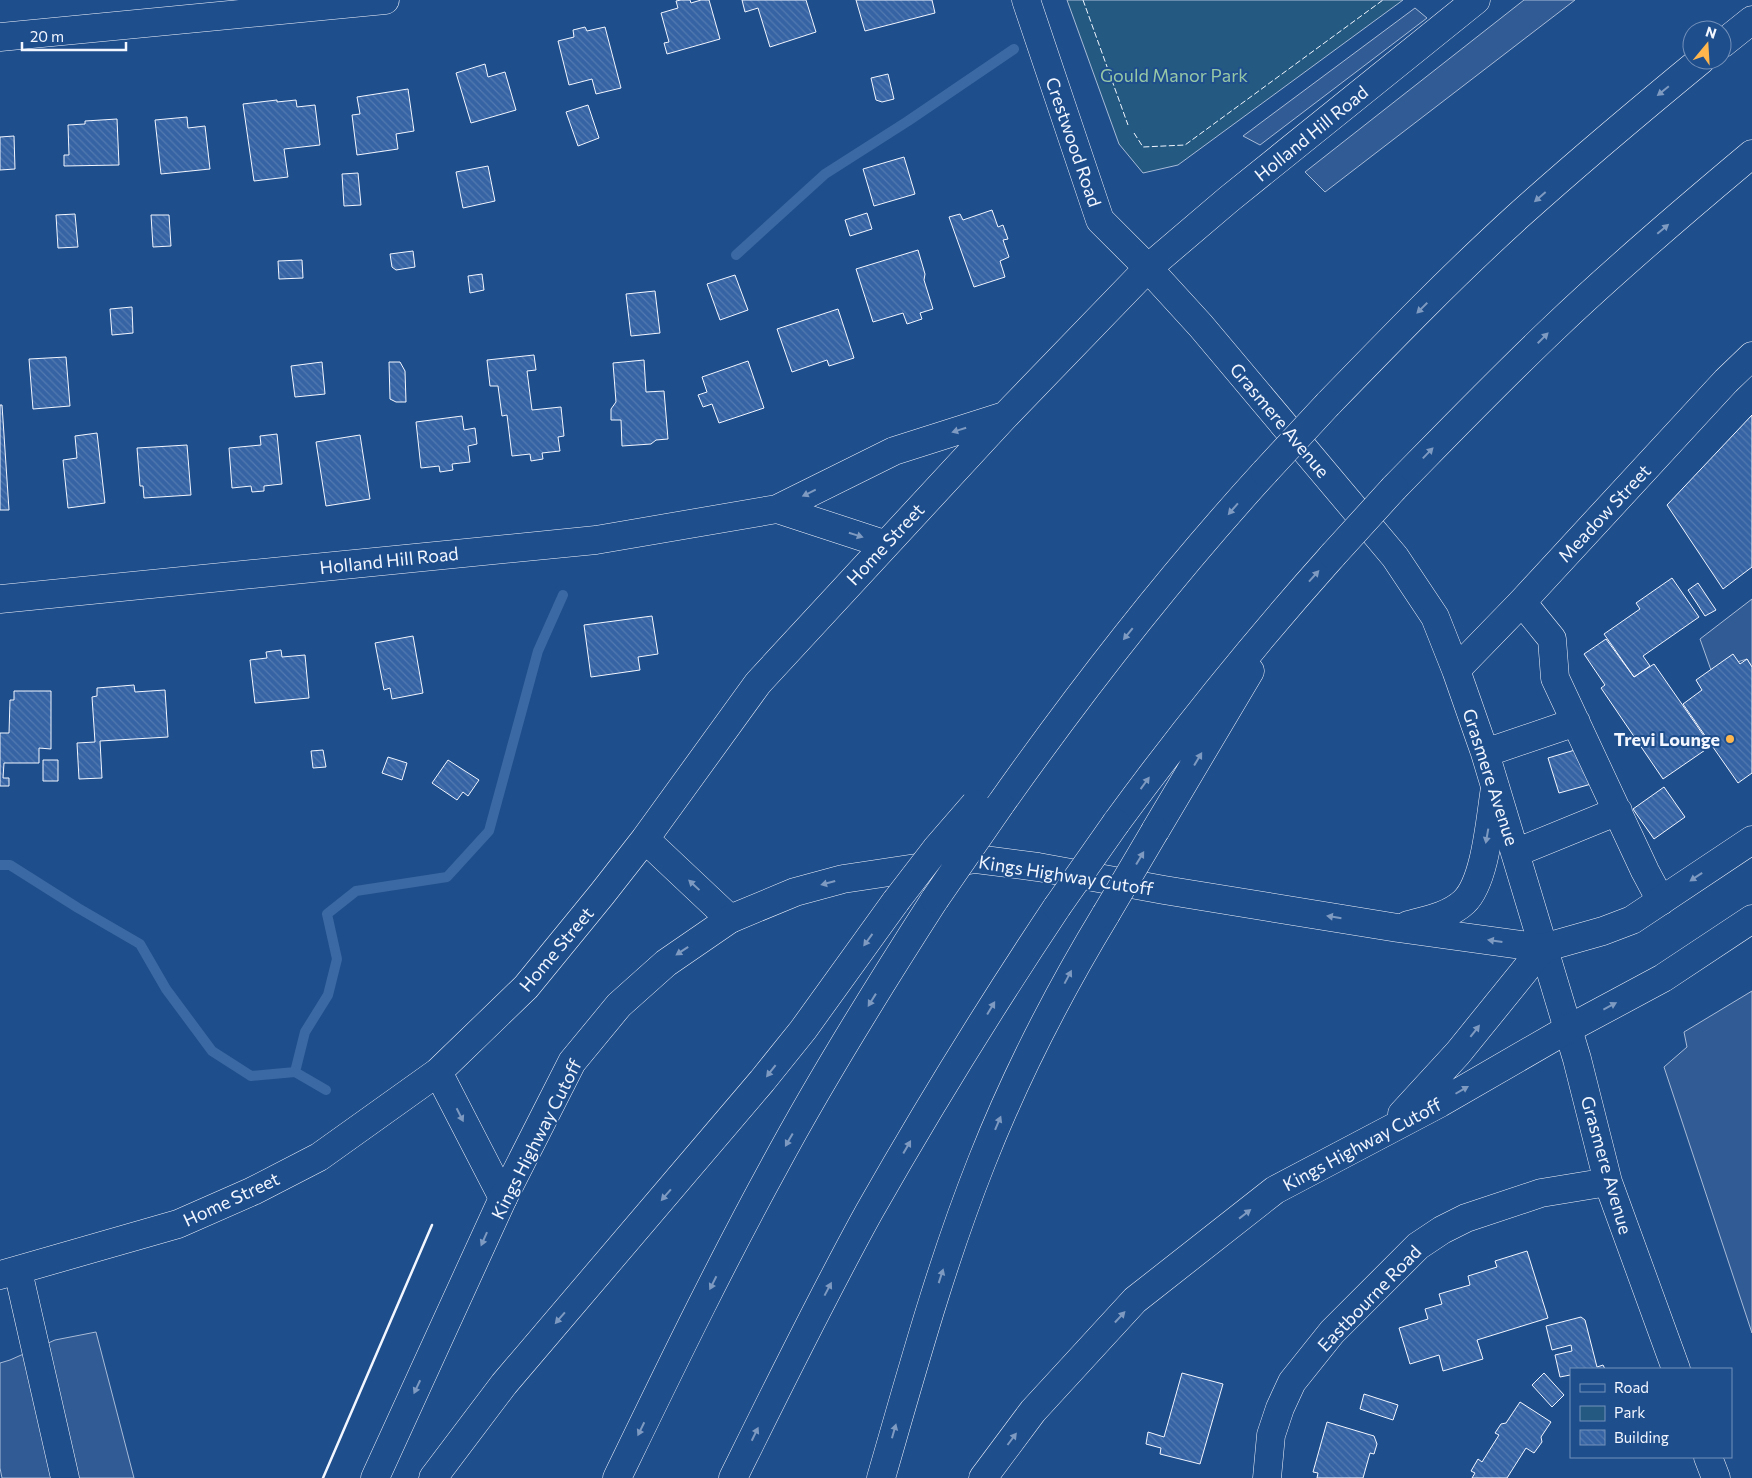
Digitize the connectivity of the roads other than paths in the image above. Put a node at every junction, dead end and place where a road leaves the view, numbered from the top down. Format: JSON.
{"nodes":[{"id":1,"x":385,"y":0,"type":"edge"},
{"id":2,"x":1026,"y":0,"type":"edge"},
{"id":3,"x":1476,"y":0,"type":"edge"},
{"id":4,"x":1752,"y":20,"type":"edge"},
{"id":5,"x":1732,"y":36,"type":"edge"},
{"id":6,"x":0,"y":37,"type":"edge"},
{"id":7,"x":1689,"y":70,"type":"edge"},
{"id":8,"x":1752,"y":154,"type":"edge"},
{"id":9,"x":1148,"y":268,"type":"junction"},
{"id":10,"x":1752,"y":356,"type":"edge"},
{"id":11,"x":1005,"y":416,"type":"junction"},
{"id":12,"x":777,"y":509,"type":"junction"},
{"id":13,"x":884,"y":544,"type":"junction"},
{"id":14,"x":0,"y":599,"type":"edge"},
{"id":15,"x":1522,"y":602,"type":"junction"},
{"id":16,"x":1290,"y":604,"type":"junction"},
{"id":17,"x":1456,"y":670,"type":"junction"},
{"id":18,"x":1576,"y":722,"type":"junction"},
{"id":19,"x":1485,"y":754,"type":"junction"},
{"id":20,"x":1495,"y":788,"type":"junction"},
{"id":21,"x":987,"y":804,"type":"junction"},
{"id":22,"x":1618,"y":811,"type":"junction"},
{"id":23,"x":645,"y":839,"type":"junction"},
{"id":24,"x":1752,"y":840,"type":"edge"},
{"id":25,"x":1515,"y":853,"type":"junction"},
{"id":26,"x":1660,"y":901,"type":"junction"},
{"id":27,"x":730,"y":919,"type":"junction"},
{"id":28,"x":1752,"y":919,"type":"edge"},
{"id":29,"x":1398,"y":928,"type":"junction"},
{"id":30,"x":1543,"y":948,"type":"junction"},
{"id":31,"x":1568,"y":1029,"type":"junction"},
{"id":32,"x":438,"y":1072,"type":"junction"},
{"id":33,"x":1384,"y":1132,"type":"junction"},
{"id":34,"x":1608,"y":1182,"type":"junction"},
{"id":35,"x":502,"y":1198,"type":"junction"},
{"id":36,"x":9,"y":1273,"type":"edge"},
{"id":37,"x":1676,"y":1368,"type":"edge"},
{"id":38,"x":1708,"y":1458,"type":"edge"},
{"id":39,"x":65,"y":1478,"type":"edge"},
{"id":40,"x":375,"y":1478,"type":"edge"},
{"id":41,"x":434,"y":1478,"type":"edge"},
{"id":42,"x":616,"y":1478,"type":"edge"},
{"id":43,"x":734,"y":1478,"type":"edge"},
{"id":44,"x":881,"y":1478,"type":"edge"},
{"id":45,"x":983,"y":1478,"type":"edge"},
{"id":46,"x":1267,"y":1478,"type":"edge"},
{"id":47,"x":1716,"y":1478,"type":"edge"}],
"edges":[{"from":1,"to":6,"type":"main road"},
{"from":2,"to":9,"type":"main road","name":"Crestwood Road"},
{"from":3,"to":9,"type":"main road","name":"Holland Hill Road"},
{"from":4,"to":5,"type":"main road"},
{"from":7,"to":21,"type":"main road","one_way":true,"bridge":true},
{"from":16,"to":8,"type":"main road","one_way":true,"bridge":true},
{"from":9,"to":11,"type":"main road","name":"Home Street"},
{"from":9,"to":17,"type":"main road","name":"Grasmere Avenue"},
{"from":10,"to":15,"type":"main road","name":"Meadow Street"},
{"from":11,"to":12,"type":"main road","name":"Holland Hill Road","one_way":true},
{"from":11,"to":13,"type":"main road","name":"Home Street"},
{"from":12,"to":13,"type":"main road","name":"Holland Hill Road","one_way":true},
{"from":12,"to":14,"type":"main road","name":"Holland Hill Road"},
{"from":13,"to":23,"type":"main road","name":"Home Street"},
{"from":15,"to":17,"type":"main road","name":"Meadow Street"},
{"from":15,"to":18,"type":"main road"},
{"from":43,"to":16,"type":"main road","one_way":true,"bridge":true},
{"from":44,"to":16,"type":"main road","one_way":true,"bridge":true},
{"from":17,"to":19,"type":"main road","name":"Grasmere Avenue"},
{"from":18,"to":19,"type":"main road"},
{"from":18,"to":22,"type":"main road"},
{"from":19,"to":20,"type":"main road","name":"Grasmere Avenue"},
{"from":20,"to":25,"type":"main road","name":"Grasmere Avenue"},
{"from":20,"to":29,"type":"main road","one_way":true},
{"from":21,"to":41,"type":"main road","one_way":true,"bridge":true},
{"from":21,"to":42,"type":"main road","one_way":true,"bridge":true},
{"from":22,"to":25,"type":"main road"},
{"from":22,"to":26,"type":"main road"},
{"from":27,"to":23,"type":"main road","one_way":true},
{"from":23,"to":32,"type":"main road","name":"Home Street"},
{"from":24,"to":26,"type":"main road","name":"Kings Highway Cutoff","one_way":true},
{"from":25,"to":30,"type":"main road","name":"Grasmere Avenue"},
{"from":26,"to":30,"type":"main road","name":"Kings Highway Cutoff"},
{"from":29,"to":27,"type":"main road","name":"Kings Highway Cutoff","one_way":true},
{"from":27,"to":35,"type":"main road","name":"Kings Highway Cutoff","one_way":true},
{"from":31,"to":28,"type":"main road","name":"Kings Highway Cutoff","one_way":true},
{"from":30,"to":29,"type":"main road","name":"Kings Highway Cutoff","one_way":true},
{"from":30,"to":31,"type":"main road","name":"Grasmere Avenue"},
{"from":33,"to":30,"type":"main road","one_way":true},
{"from":33,"to":31,"type":"main road","name":"Kings Highway Cutoff","one_way":true},
{"from":31,"to":34,"type":"main road","name":"Grasmere Avenue"},
{"from":32,"to":35,"type":"main road","one_way":true},
{"from":32,"to":36,"type":"main road","name":"Home Street"},
{"from":45,"to":33,"type":"main road","name":"Kings Highway Cutoff","one_way":true},
{"from":34,"to":37,"type":"main road","name":"Grasmere Avenue"},
{"from":34,"to":46,"type":"main road","name":"Eastbourne Road"},
{"from":35,"to":40,"type":"main road","name":"Kings Highway Cutoff","one_way":true},
{"from":36,"to":39,"type":"main road"},
{"from":38,"to":47,"type":"main road"}]}
